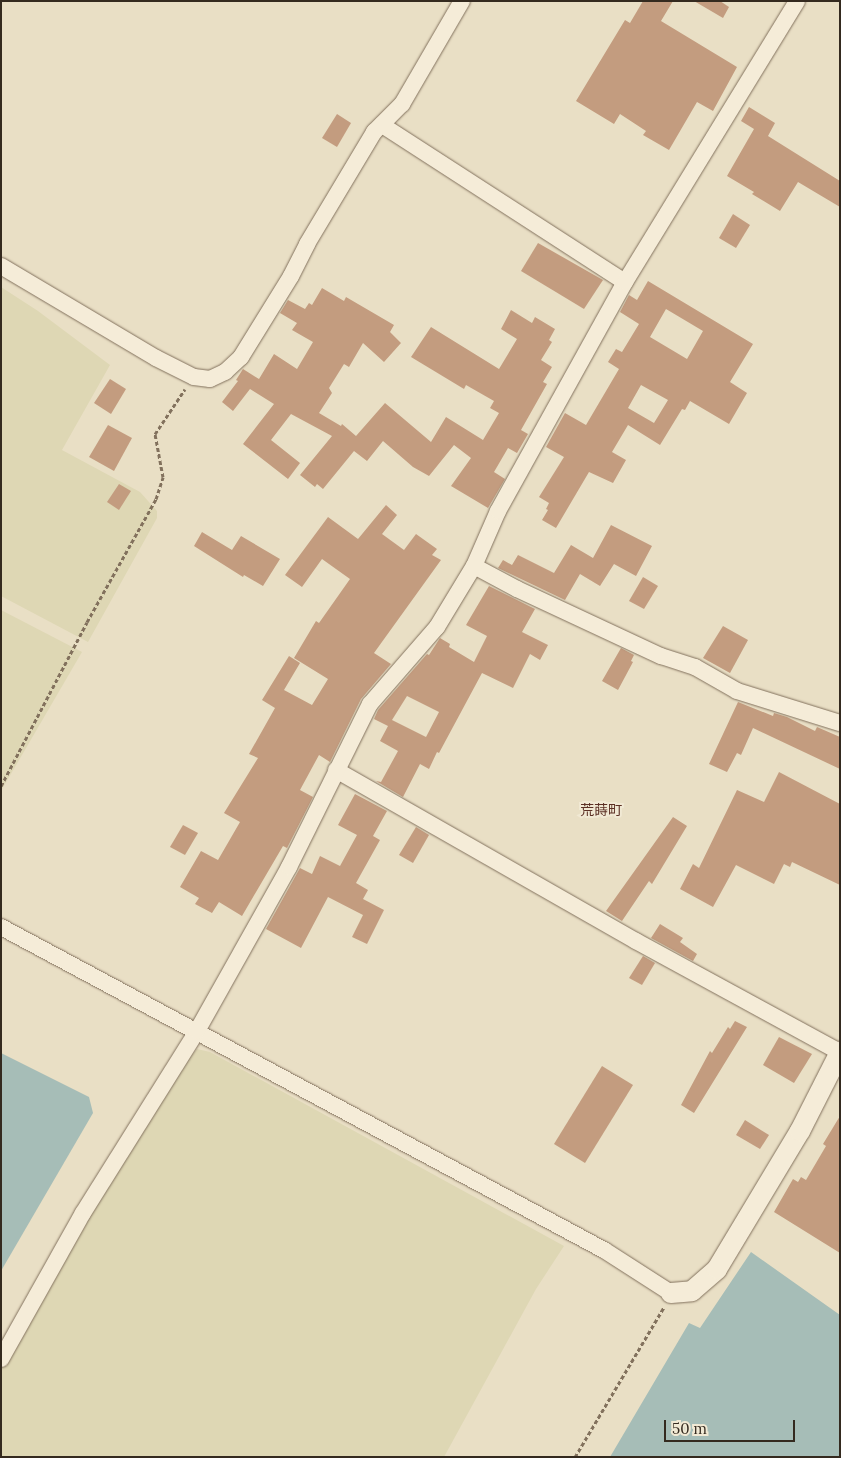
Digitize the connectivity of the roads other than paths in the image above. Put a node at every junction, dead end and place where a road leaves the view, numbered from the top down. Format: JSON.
{"nodes":[{"id":1,"x":462,"y":1,"type":"edge"},
{"id":2,"x":797,"y":1,"type":"edge"},
{"id":3,"x":382,"y":125,"type":"junction"},
{"id":4,"x":1,"y":266,"type":"edge"},
{"id":5,"x":624,"y":282,"type":"junction"},
{"id":6,"x":474,"y":566,"type":"junction"},
{"id":7,"x":840,"y":722,"type":"edge"},
{"id":8,"x":336,"y":770,"type":"junction"},
{"id":9,"x":1,"y":926,"type":"edge"},
{"id":10,"x":197,"y":1032,"type":"junction"},
{"id":11,"x":840,"y":1052,"type":"edge"},
{"id":12,"x":671,"y":1294,"type":"joint"},
{"id":13,"x":1,"y":1359,"type":"edge"}],
"edges":[{"from":1,"to":3,"type":"street"},
{"from":2,"to":5,"type":"street"},
{"from":3,"to":4,"type":"street"},
{"from":3,"to":5,"type":"street"},
{"from":5,"to":6,"type":"street"},
{"from":6,"to":7,"type":"street"},
{"from":6,"to":8,"type":"street"},
{"from":8,"to":10,"type":"street"},
{"from":8,"to":11,"type":"street"},
{"from":9,"to":10,"type":"street"},
{"from":10,"to":12,"type":"street"},
{"from":10,"to":13,"type":"street"},
{"from":11,"to":12,"type":"street"}]}
